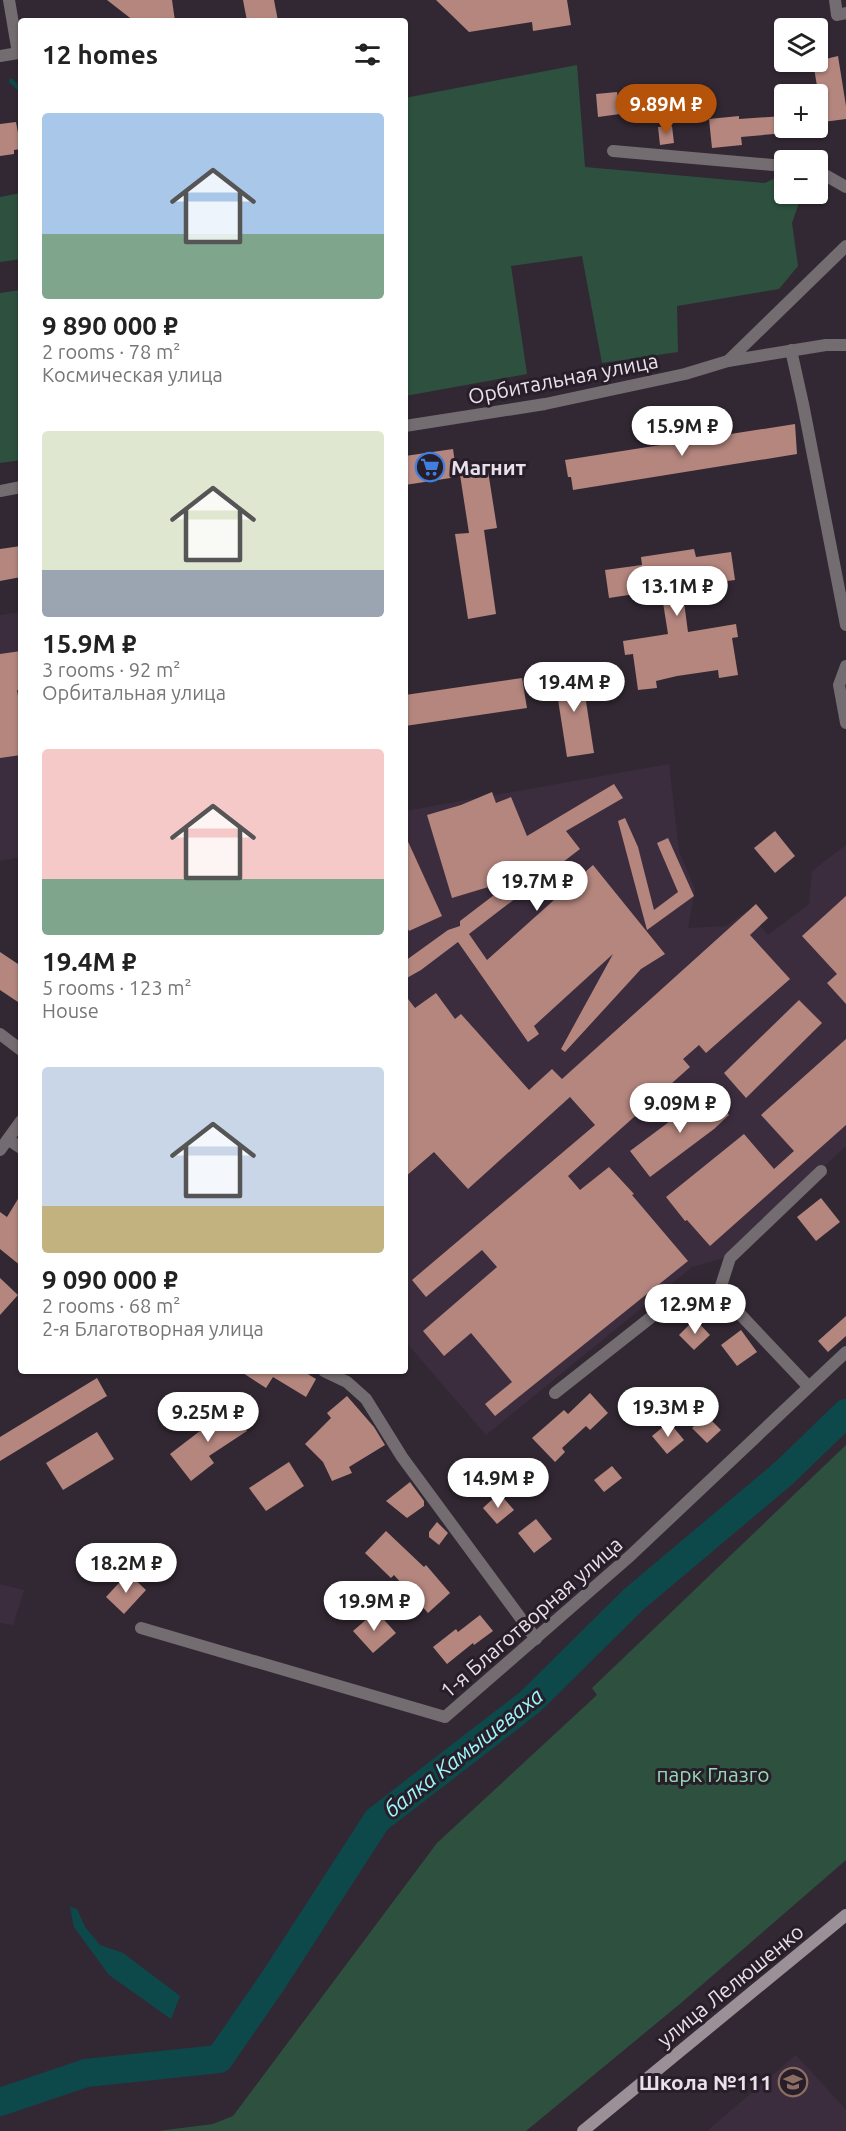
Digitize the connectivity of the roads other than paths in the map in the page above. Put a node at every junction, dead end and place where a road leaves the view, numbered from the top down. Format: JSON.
{"nodes":[{"id":1,"x":9,"y":0,"type":"edge"},
{"id":2,"x":835,"y":0,"type":"edge"},
{"id":3,"x":842,"y":14,"type":"edge"},
{"id":4,"x":0,"y":56,"type":"edge"},
{"id":5,"x":613,"y":152,"type":"dead end"},
{"id":6,"x":774,"y":165,"type":"edge"},
{"id":7,"x":828,"y":177,"type":"edge"},
{"id":8,"x":846,"y":187,"type":"edge"},
{"id":9,"x":846,"y":246,"type":"edge"},
{"id":10,"x":846,"y":345,"type":"edge"},
{"id":11,"x":791,"y":350,"type":"junction"},
{"id":12,"x":728,"y":361,"type":"junction"},
{"id":13,"x":408,"y":426,"type":"edge"},
{"id":14,"x":18,"y":488,"type":"edge"},
{"id":15,"x":0,"y":491,"type":"edge"},
{"id":16,"x":846,"y":625,"type":"edge"},
{"id":17,"x":846,"y":666,"type":"edge"},
{"id":18,"x":846,"y":723,"type":"edge"},
{"id":19,"x":0,"y":1034,"type":"edge"},
{"id":20,"x":18,"y":1048,"type":"edge"},
{"id":21,"x":18,"y":1126,"type":"edge"},
{"id":22,"x":9,"y":1140,"type":"junction"},
{"id":23,"x":18,"y":1146,"type":"edge"},
{"id":24,"x":0,"y":1150,"type":"edge"},
{"id":25,"x":820,"y":1171,"type":"dead end"},
{"id":26,"x":719,"y":1292,"type":"junction"},
{"id":27,"x":846,"y":1352,"type":"edge"},
{"id":28,"x":330,"y":1374,"type":"edge"},
{"id":29,"x":808,"y":1386,"type":"junction"},
{"id":30,"x":555,"y":1393,"type":"dead end"},
{"id":31,"x":141,"y":1628,"type":"dead end"},
{"id":32,"x":536,"y":1639,"type":"junction"},
{"id":33,"x":846,"y":1916,"type":"edge"},
{"id":34,"x":583,"y":2131,"type":"edge"}],
"edges":[{"from":1,"to":4,"type":"street"},
{"from":2,"to":3,"type":"street"},
{"from":5,"to":6,"type":"street"},
{"from":7,"to":8,"type":"street"},
{"from":9,"to":12,"type":"street"},
{"from":10,"to":11,"type":"street","name":"Орбитальная улица"},
{"from":11,"to":12,"type":"street","name":"Орбитальная улица"},
{"from":11,"to":16,"type":"street"},
{"from":12,"to":13,"type":"street","name":"Орбитальная улица"},
{"from":14,"to":15,"type":"street"},
{"from":17,"to":18,"type":"street"},
{"from":19,"to":20,"type":"street"},
{"from":21,"to":22,"type":"street"},
{"from":22,"to":23,"type":"street"},
{"from":22,"to":24,"type":"street"},
{"from":25,"to":26,"type":"street"},
{"from":26,"to":29,"type":"street"},
{"from":26,"to":30,"type":"street"},
{"from":27,"to":29,"type":"street","name":"1-я Благотворная улица"},
{"from":28,"to":32,"type":"street"},
{"from":29,"to":32,"type":"street","name":"1-я Благотворная улица"},
{"from":31,"to":32,"type":"street","name":"1-я Благотворная улица"},
{"from":33,"to":34,"type":"street","name":"улица Лелюшенко"}]}
